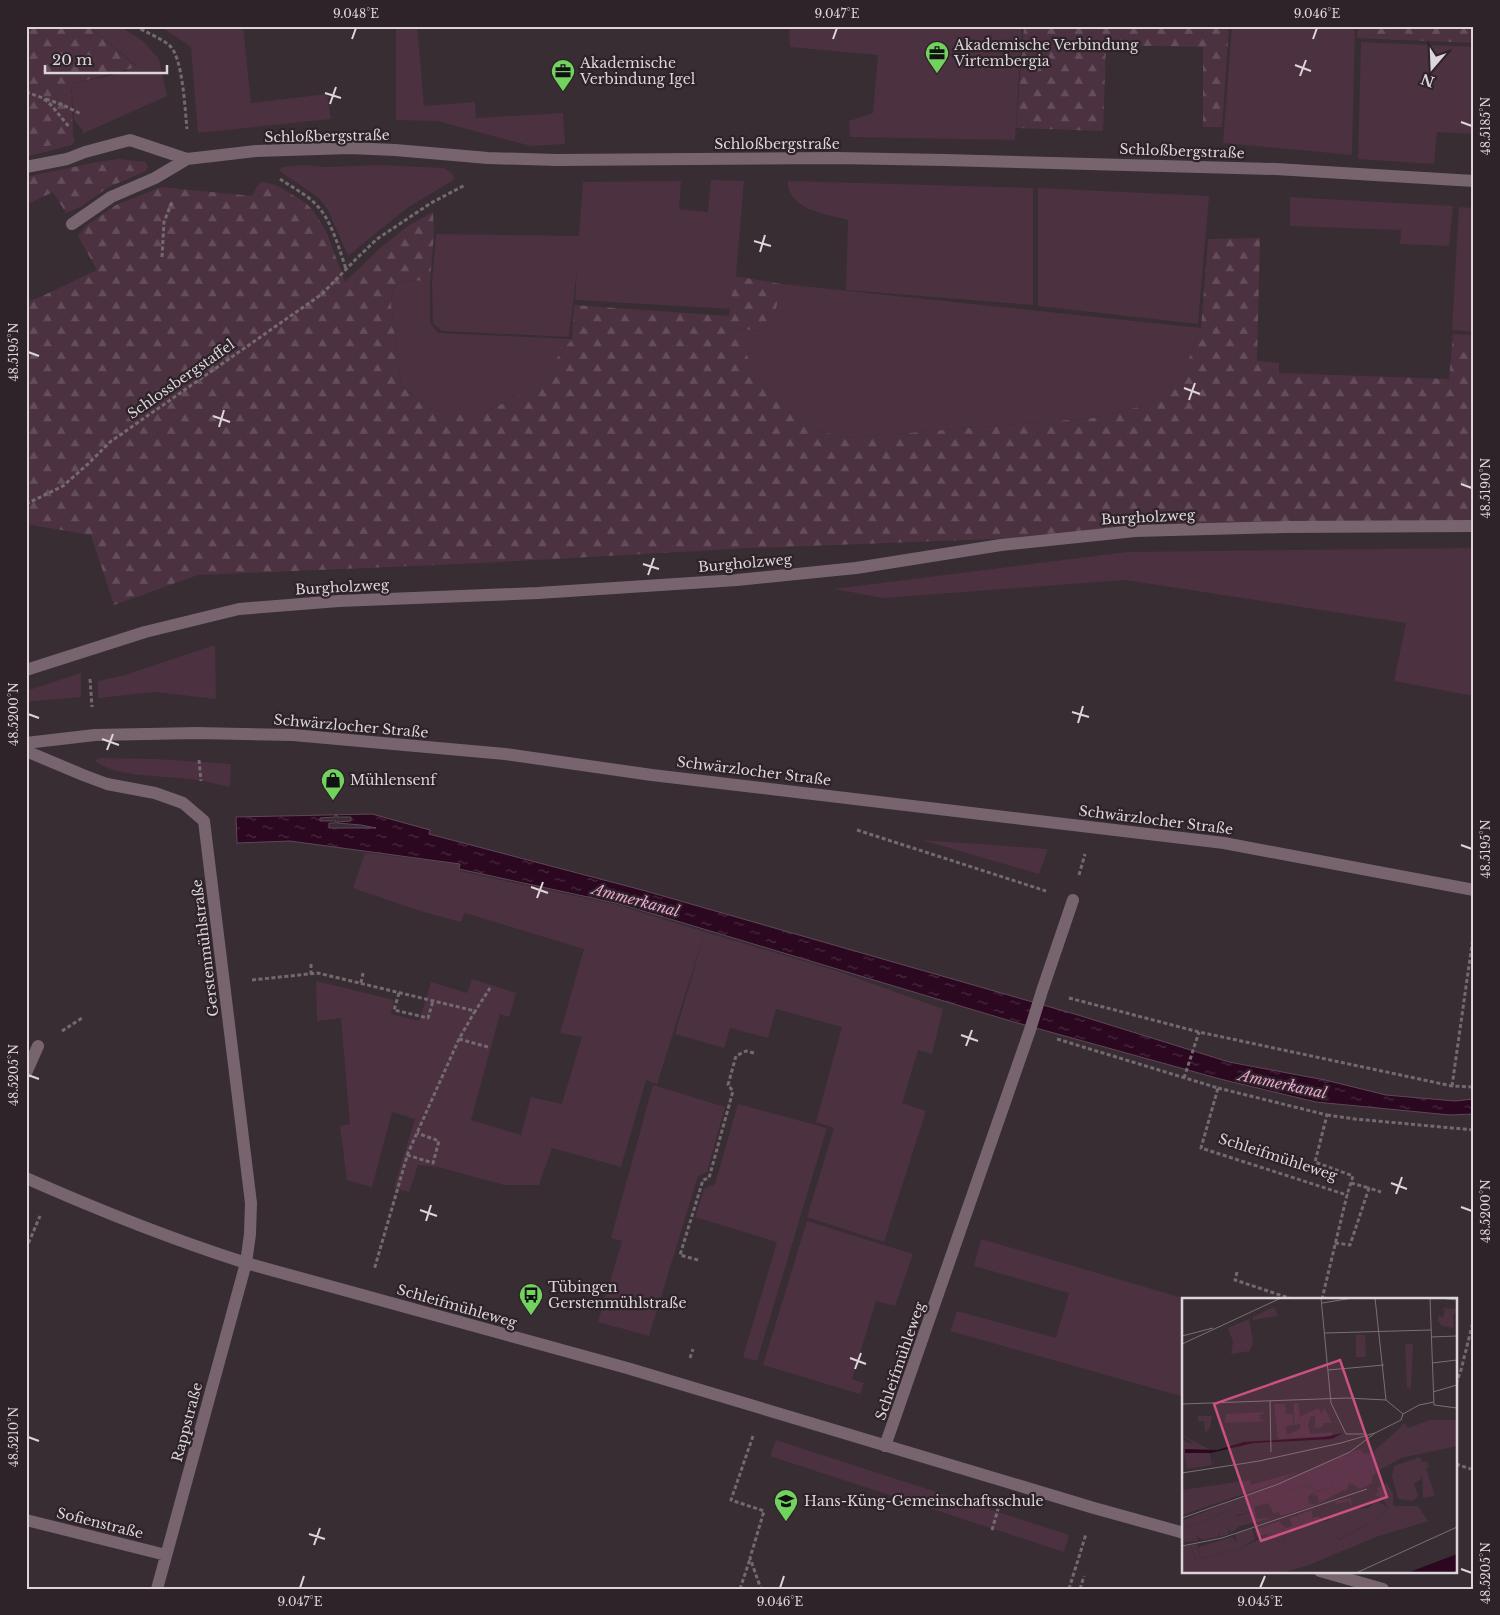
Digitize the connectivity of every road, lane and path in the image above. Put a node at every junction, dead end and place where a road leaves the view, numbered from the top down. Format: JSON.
{"nodes":[{"id":1,"x":135,"y":26,"type":"edge"},
{"id":2,"x":26,"y":92,"type":"edge"},
{"id":3,"x":31,"y":94,"type":"junction"},
{"id":4,"x":26,"y":96,"type":"edge"},
{"id":5,"x":43,"y":98,"type":"junction"},
{"id":6,"x":81,"y":114,"type":"dead end"},
{"id":7,"x":71,"y":129,"type":"dead end"},
{"id":8,"x":256,"y":151,"type":"junction"},
{"id":9,"x":488,"y":158,"type":"junction"},
{"id":10,"x":186,"y":161,"type":"junction"},
{"id":11,"x":26,"y":167,"type":"edge"},
{"id":12,"x":1474,"y":180,"type":"edge"},
{"id":13,"x":72,"y":224,"type":"dead end"},
{"id":14,"x":162,"y":256,"type":"dead end"},
{"id":15,"x":346,"y":269,"type":"junction"},
{"id":16,"x":26,"y":504,"type":"edge"},
{"id":17,"x":1474,"y":526,"type":"edge"},
{"id":18,"x":87,"y":650,"type":"junction"},
{"id":19,"x":26,"y":670,"type":"edge"},
{"id":20,"x":197,"y":733,"type":"junction"},
{"id":21,"x":95,"y":735,"type":"junction"},
{"id":22,"x":26,"y":743,"type":"edge"},
{"id":23,"x":26,"y":751,"type":"edge"},
{"id":24,"x":204,"y":822,"type":"junction"},
{"id":25,"x":1093,"y":827,"type":"junction"},
{"id":26,"x":855,"y":830,"type":"dead end"},
{"id":27,"x":1474,"y":890,"type":"edge"},
{"id":28,"x":1072,"y":900,"type":"junction"},
{"id":29,"x":1474,"y":930,"type":"edge"},
{"id":30,"x":311,"y":964,"type":"dead end"},
{"id":31,"x":363,"y":973,"type":"dead end"},
{"id":32,"x":311,"y":974,"type":"junction"},
{"id":33,"x":265,"y":978,"type":"dead end"},
{"id":34,"x":361,"y":983,"type":"junction"},
{"id":35,"x":490,"y":988,"type":"dead end"},
{"id":36,"x":1042,"y":991,"type":"junction"},
{"id":37,"x":399,"y":992,"type":"junction"},
{"id":38,"x":433,"y":1001,"type":"junction"},
{"id":39,"x":474,"y":1014,"type":"junction"},
{"id":40,"x":1030,"y":1030,"type":"junction"},
{"id":41,"x":1199,"y":1032,"type":"junction"},
{"id":42,"x":459,"y":1039,"type":"junction"},
{"id":43,"x":38,"y":1046,"type":"dead end"},
{"id":44,"x":488,"y":1047,"type":"dead end"},
{"id":45,"x":754,"y":1052,"type":"dead end"},
{"id":46,"x":26,"y":1073,"type":"edge"},
{"id":47,"x":1184,"y":1078,"type":"junction"},
{"id":48,"x":1452,"y":1086,"type":"junction"},
{"id":49,"x":1474,"y":1087,"type":"edge"},
{"id":50,"x":1218,"y":1088,"type":"junction"},
{"id":51,"x":1327,"y":1115,"type":"junction"},
{"id":52,"x":1474,"y":1130,"type":"edge"},
{"id":53,"x":417,"y":1133,"type":"junction"},
{"id":54,"x":407,"y":1155,"type":"junction"},
{"id":55,"x":26,"y":1178,"type":"edge"},
{"id":56,"x":1351,"y":1183,"type":"junction"},
{"id":57,"x":1369,"y":1188,"type":"junction"},
{"id":58,"x":51,"y":1190,"type":"junction"},
{"id":59,"x":1381,"y":1192,"type":"dead end"},
{"id":60,"x":1347,"y":1195,"type":"junction"},
{"id":61,"x":1335,"y":1243,"type":"junction"},
{"id":62,"x":26,"y":1249,"type":"edge"},
{"id":63,"x":698,"y":1260,"type":"dead end"},
{"id":64,"x":246,"y":1263,"type":"junction"},
{"id":65,"x":1238,"y":1272,"type":"dead end"},
{"id":66,"x":366,"y":1296,"type":"junction"},
{"id":67,"x":1289,"y":1298,"type":"edge"},
{"id":68,"x":1322,"y":1298,"type":"edge"},
{"id":69,"x":1474,"y":1318,"type":"edge"},
{"id":70,"x":693,"y":1349,"type":"dead end"},
{"id":71,"x":690,"y":1358,"type":"dead end"},
{"id":72,"x":1458,"y":1369,"type":"edge"},
{"id":73,"x":1461,"y":1370,"type":"junction"},
{"id":74,"x":1458,"y":1378,"type":"edge"},
{"id":75,"x":886,"y":1446,"type":"junction"},
{"id":76,"x":1458,"y":1465,"type":"edge"},
{"id":77,"x":743,"y":1466,"type":"dead end"},
{"id":78,"x":1474,"y":1470,"type":"edge"},
{"id":79,"x":1094,"y":1508,"type":"junction"},
{"id":80,"x":26,"y":1520,"type":"edge"},
{"id":81,"x":1182,"y":1532,"type":"edge"},
{"id":82,"x":166,"y":1555,"type":"junction"},
{"id":83,"x":750,"y":1558,"type":"junction"},
{"id":84,"x":1324,"y":1572,"type":"edge"},
{"id":85,"x":1084,"y":1576,"type":"dead end"},
{"id":86,"x":157,"y":1589,"type":"edge"},
{"id":87,"x":740,"y":1589,"type":"edge"},
{"id":88,"x":761,"y":1589,"type":"edge"},
{"id":89,"x":1069,"y":1589,"type":"edge"},
{"id":90,"x":1080,"y":1589,"type":"edge"},
{"id":91,"x":1383,"y":1589,"type":"edge"}],
"edges":[{"from":1,"to":10,"type":"path"},
{"from":2,"to":3,"type":"path"},
{"from":3,"to":4,"type":"path"},
{"from":3,"to":5,"type":"path"},
{"from":5,"to":6,"type":"path"},
{"from":5,"to":7,"type":"path"},
{"from":8,"to":9,"type":"street","name":"Schloßbergstraße"},
{"from":8,"to":10,"type":"street","name":"Schloßbergstraße"},
{"from":8,"to":15,"type":"path"},
{"from":9,"to":12,"type":"street","name":"Schloßbergstraße"},
{"from":9,"to":15,"type":"path","name":"Schlossbergstaffel"},
{"from":10,"to":11,"type":"street","name":"Schloßbergstraße"},
{"from":10,"to":13,"type":"street"},
{"from":10,"to":14,"type":"path"},
{"from":15,"to":16,"type":"path","name":"Schlossbergstaffel"},
{"from":17,"to":18,"type":"street","name":"Burgholzweg"},
{"from":18,"to":19,"type":"street","name":"Burgholzweg"},
{"from":18,"to":21,"type":"path"},
{"from":20,"to":21,"type":"street","name":"Schwärzlocher Straße"},
{"from":20,"to":24,"type":"path"},
{"from":20,"to":25,"type":"street","name":"Schwärzlocher Straße"},
{"from":21,"to":22,"type":"street","name":"Schwärzlocher Straße"},
{"from":23,"to":24,"type":"street"},
{"from":24,"to":64,"type":"street","name":"Gerstenmühlstraße"},
{"from":25,"to":27,"type":"street","name":"Schwärzlocher Straße"},
{"from":25,"to":28,"type":"path"},
{"from":26,"to":28,"type":"path"},
{"from":28,"to":36,"type":"street","name":"Schleifmühleweg"},
{"from":29,"to":48,"type":"path"},
{"from":30,"to":32,"type":"path"},
{"from":31,"to":34,"type":"path"},
{"from":32,"to":33,"type":"path"},
{"from":32,"to":34,"type":"path"},
{"from":34,"to":37,"type":"path"},
{"from":35,"to":39,"type":"path"},
{"from":36,"to":40,"type":"street","name":"Schleifmühleweg"},
{"from":36,"to":41,"type":"path"},
{"from":37,"to":38,"type":"path"},
{"from":37,"to":38,"type":"path"},
{"from":38,"to":39,"type":"path"},
{"from":39,"to":42,"type":"path"},
{"from":40,"to":47,"type":"path"},
{"from":40,"to":75,"type":"street","name":"Schleifmühleweg"},
{"from":41,"to":47,"type":"path"},
{"from":41,"to":48,"type":"path"},
{"from":42,"to":44,"type":"path"},
{"from":42,"to":53,"type":"path"},
{"from":43,"to":46,"type":"street"},
{"from":45,"to":63,"type":"path"},
{"from":47,"to":50,"type":"path"},
{"from":48,"to":49,"type":"path"},
{"from":50,"to":51,"type":"path"},
{"from":50,"to":60,"type":"path","name":"Schleifmühleweg"},
{"from":51,"to":52,"type":"path"},
{"from":51,"to":56,"type":"path"},
{"from":53,"to":54,"type":"path"},
{"from":53,"to":54,"type":"path"},
{"from":54,"to":66,"type":"path"},
{"from":55,"to":58,"type":"street","name":"Schleifmühleweg"},
{"from":56,"to":57,"type":"path"},
{"from":56,"to":60,"type":"path"},
{"from":57,"to":59,"type":"path"},
{"from":57,"to":61,"type":"path"},
{"from":58,"to":62,"type":"path"},
{"from":58,"to":64,"type":"street","name":"Schleifmühleweg"},
{"from":60,"to":61,"type":"path","name":"Schleifmühleweg"},
{"from":61,"to":68,"type":"path","name":"Schleifmühleweg"},
{"from":64,"to":66,"type":"street","name":"Schleifmühleweg"},
{"from":64,"to":82,"type":"street","name":"Rappstraße"},
{"from":65,"to":67,"type":"path"},
{"from":66,"to":75,"type":"street","name":"Schleifmühleweg"},
{"from":69,"to":73,"type":"path"},
{"from":70,"to":71,"type":"path"},
{"from":72,"to":73,"type":"path"},
{"from":73,"to":74,"type":"path"},
{"from":75,"to":79,"type":"street","name":"Schleifmühleweg"},
{"from":76,"to":78,"type":"path"},
{"from":77,"to":83,"type":"path"},
{"from":79,"to":81,"type":"street","name":"Schleifmühleweg"},
{"from":79,"to":89,"type":"path"},
{"from":80,"to":82,"type":"street","name":"Sofienstraße"},
{"from":82,"to":86,"type":"street","name":"Rappstraße"},
{"from":83,"to":87,"type":"path"},
{"from":83,"to":88,"type":"path"},
{"from":84,"to":91,"type":"street"},
{"from":85,"to":90,"type":"path"}]}
